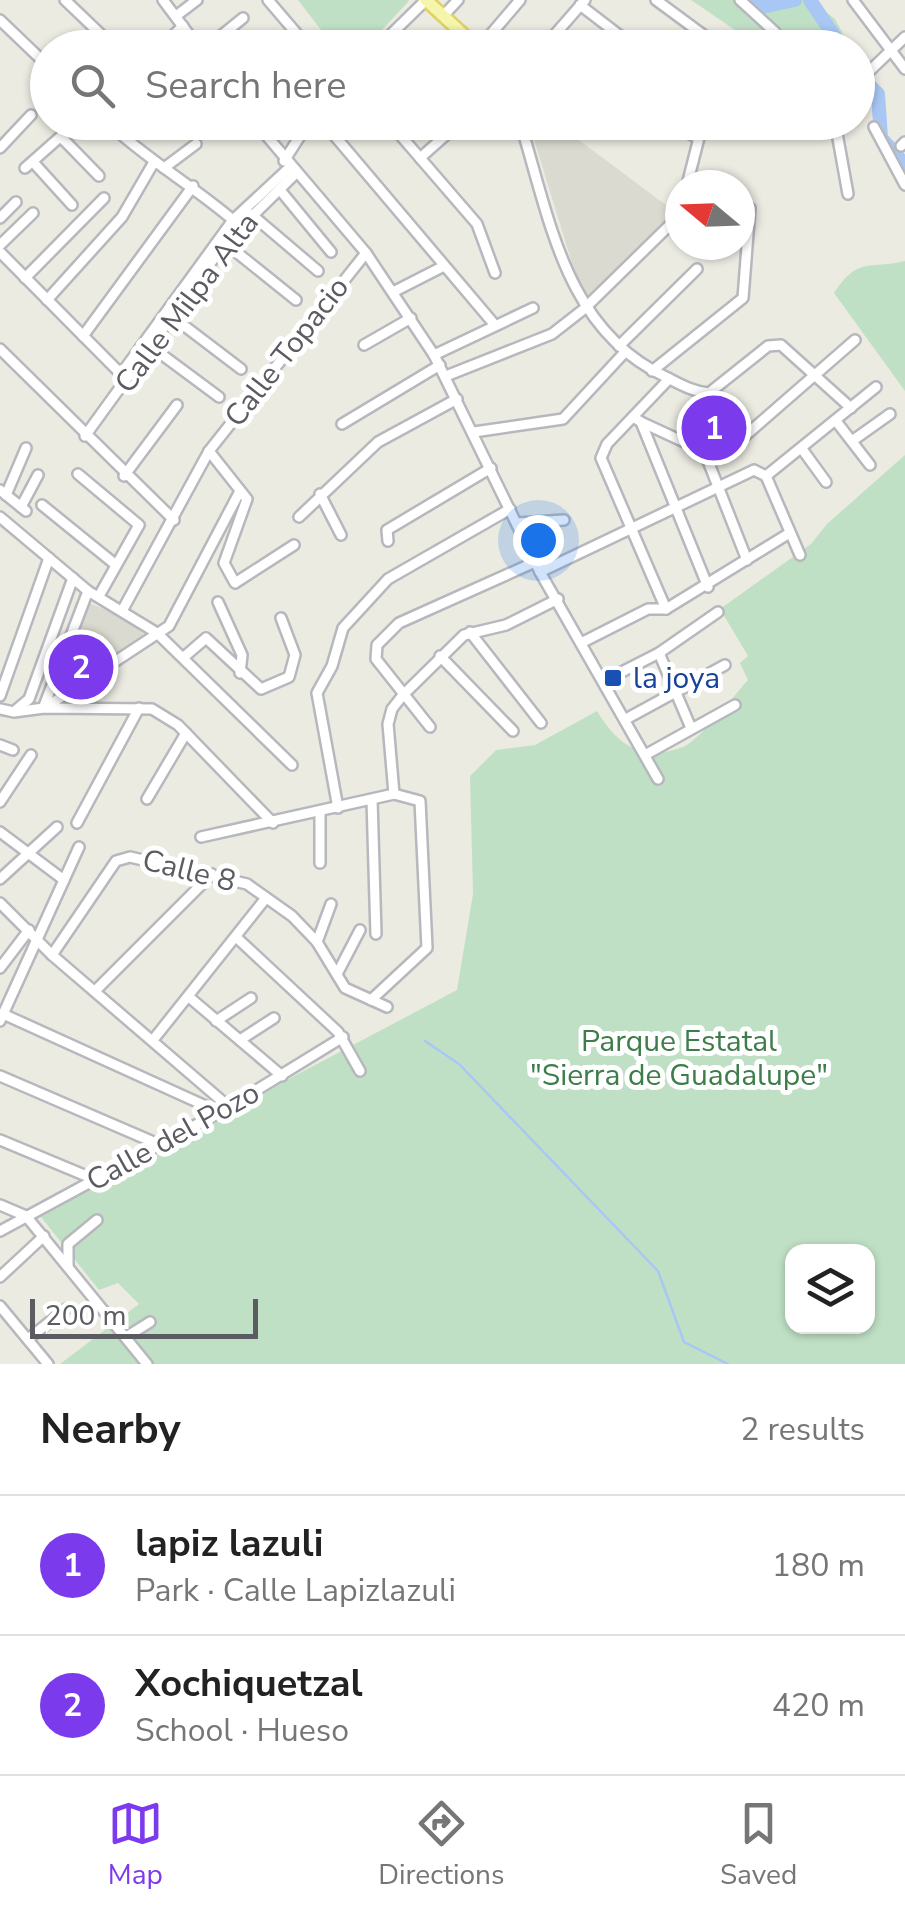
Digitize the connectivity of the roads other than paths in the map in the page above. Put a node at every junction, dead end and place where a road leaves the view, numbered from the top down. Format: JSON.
{"nodes":[{"id":1,"x":65,"y":0,"type":"edge"},
{"id":2,"x":163,"y":0,"type":"edge"},
{"id":3,"x":196,"y":0,"type":"edge"},
{"id":4,"x":268,"y":0,"type":"edge"},
{"id":5,"x":426,"y":0,"type":"edge"},
{"id":6,"x":458,"y":0,"type":"edge"},
{"id":7,"x":520,"y":0,"type":"edge"},
{"id":8,"x":656,"y":0,"type":"edge"},
{"id":9,"x":740,"y":0,"type":"edge"},
{"id":10,"x":853,"y":0,"type":"edge"},
{"id":11,"x":583,"y":3,"type":"edge"},
{"id":12,"x":176,"y":16,"type":"junction"},
{"id":13,"x":443,"y":16,"type":"junction"},
{"id":14,"x":242,"y":18,"type":"dead end"},
{"id":15,"x":0,"y":20,"type":"edge"},
{"id":16,"x":184,"y":26,"type":"junction"},
{"id":17,"x":96,"y":30,"type":"edge"},
{"id":18,"x":180,"y":30,"type":"edge"},
{"id":19,"x":187,"y":30,"type":"edge"},
{"id":20,"x":226,"y":30,"type":"edge"},
{"id":21,"x":294,"y":30,"type":"edge"},
{"id":22,"x":396,"y":30,"type":"edge"},
{"id":23,"x":458,"y":30,"type":"edge"},
{"id":24,"x":494,"y":30,"type":"edge"},
{"id":25,"x":562,"y":30,"type":"edge"},
{"id":26,"x":615,"y":30,"type":"edge"},
{"id":27,"x":697,"y":30,"type":"edge"},
{"id":28,"x":773,"y":30,"type":"edge"},
{"id":29,"x":905,"y":37,"type":"edge"},
{"id":30,"x":30,"y":49,"type":"edge"},
{"id":31,"x":892,"y":49,"type":"junction"},
{"id":32,"x":875,"y":66,"type":"edge"},
{"id":33,"x":905,"y":70,"type":"edge"},
{"id":34,"x":30,"y":116,"type":"edge"},
{"id":35,"x":875,"y":129,"type":"edge"},
{"id":36,"x":58,"y":140,"type":"edge"},
{"id":37,"x":64,"y":140,"type":"edge"},
{"id":38,"x":129,"y":140,"type":"edge"},
{"id":39,"x":268,"y":140,"type":"edge"},
{"id":40,"x":301,"y":140,"type":"edge"},
{"id":41,"x":338,"y":140,"type":"edge"},
{"id":42,"x":404,"y":140,"type":"edge"},
{"id":43,"x":438,"y":140,"type":"edge"},
{"id":44,"x":526,"y":140,"type":"edge"},
{"id":45,"x":696,"y":140,"type":"edge"},
{"id":46,"x":838,"y":140,"type":"edge"},
{"id":47,"x":196,"y":144,"type":"dead end"},
{"id":48,"x":0,"y":148,"type":"edge"},
{"id":49,"x":420,"y":158,"type":"junction"},
{"id":50,"x":159,"y":165,"type":"junction"},
{"id":51,"x":289,"y":168,"type":"junction"},
{"id":52,"x":689,"y":170,"type":"edge"},
{"id":53,"x":99,"y":176,"type":"dead end"},
{"id":54,"x":193,"y":186,"type":"junction"},
{"id":55,"x":905,"y":186,"type":"edge"},
{"id":56,"x":280,"y":190,"type":"junction"},
{"id":57,"x":848,"y":194,"type":"dead end"},
{"id":58,"x":104,"y":198,"type":"dead end"},
{"id":59,"x":16,"y":202,"type":"dead end"},
{"id":60,"x":72,"y":204,"type":"dead end"},
{"id":61,"x":33,"y":213,"type":"dead end"},
{"id":62,"x":251,"y":214,"type":"junction"},
{"id":63,"x":0,"y":218,"type":"edge"},
{"id":64,"x":233,"y":220,"type":"junction"},
{"id":65,"x":665,"y":231,"type":"edge"},
{"id":66,"x":225,"y":243,"type":"junction"},
{"id":67,"x":0,"y":248,"type":"edge"},
{"id":68,"x":332,"y":252,"type":"dead end"},
{"id":69,"x":366,"y":253,"type":"junction"},
{"id":70,"x":746,"y":260,"type":"edge"},
{"id":71,"x":444,"y":266,"type":"junction"},
{"id":72,"x":697,"y":269,"type":"dead end"},
{"id":73,"x":318,"y":271,"type":"dead end"},
{"id":74,"x":494,"y":274,"type":"dead end"},
{"id":75,"x":25,"y":278,"type":"junction"},
{"id":76,"x":394,"y":290,"type":"junction"},
{"id":77,"x":47,"y":300,"type":"junction"},
{"id":78,"x":296,"y":300,"type":"dead end"},
{"id":79,"x":533,"y":308,"type":"dead end"},
{"id":80,"x":584,"y":309,"type":"junction"},
{"id":81,"x":174,"y":318,"type":"junction"},
{"id":82,"x":411,"y":318,"type":"junction"},
{"id":83,"x":494,"y":324,"type":"junction"},
{"id":84,"x":83,"y":336,"type":"junction"},
{"id":85,"x":855,"y":340,"type":"dead end"},
{"id":86,"x":364,"y":345,"type":"dead end"},
{"id":87,"x":153,"y":348,"type":"junction"},
{"id":88,"x":0,"y":349,"type":"edge"},
{"id":89,"x":622,"y":349,"type":"junction"},
{"id":90,"x":434,"y":355,"type":"junction"},
{"id":91,"x":440,"y":366,"type":"junction"},
{"id":92,"x":241,"y":368,"type":"dead end"},
{"id":93,"x":652,"y":371,"type":"junction"},
{"id":94,"x":817,"y":374,"type":"junction"},
{"id":95,"x":446,"y":376,"type":"junction"},
{"id":96,"x":124,"y":377,"type":"junction"},
{"id":97,"x":670,"y":379,"type":"junction"},
{"id":98,"x":876,"y":388,"type":"dead end"},
{"id":99,"x":219,"y":398,"type":"dead end"},
{"id":100,"x":457,"y":399,"type":"junction"},
{"id":101,"x":177,"y":404,"type":"dead end"},
{"id":102,"x":851,"y":408,"type":"junction"},
{"id":103,"x":890,"y":414,"type":"dead end"},
{"id":104,"x":637,"y":420,"type":"junction"},
{"id":105,"x":836,"y":421,"type":"junction"},
{"id":106,"x":342,"y":424,"type":"dead end"},
{"id":107,"x":474,"y":432,"type":"junction"},
{"id":108,"x":85,"y":436,"type":"junction"},
{"id":109,"x":852,"y":441,"type":"junction"},
{"id":110,"x":26,"y":448,"type":"dead end"},
{"id":111,"x":802,"y":449,"type":"junction"},
{"id":112,"x":209,"y":451,"type":"junction"},
{"id":113,"x":708,"y":462,"type":"junction"},
{"id":114,"x":870,"y":466,"type":"dead end"},
{"id":115,"x":491,"y":468,"type":"junction"},
{"id":116,"x":78,"y":474,"type":"dead end"},
{"id":117,"x":38,"y":475,"type":"dead end"},
{"id":118,"x":124,"y":476,"type":"junction"},
{"id":119,"x":766,"y":476,"type":"junction"},
{"id":120,"x":826,"y":482,"type":"dead end"},
{"id":121,"x":719,"y":488,"type":"junction"},
{"id":122,"x":240,"y":491,"type":"junction"},
{"id":123,"x":3,"y":492,"type":"edge"},
{"id":124,"x":320,"y":494,"type":"junction"},
{"id":125,"x":42,"y":505,"type":"dead end"},
{"id":126,"x":674,"y":509,"type":"junction"},
{"id":127,"x":510,"y":510,"type":"junction"},
{"id":128,"x":0,"y":517,"type":"edge"},
{"id":129,"x":299,"y":517,"type":"dead end"},
{"id":130,"x":174,"y":520,"type":"junction"},
{"id":131,"x":564,"y":520,"type":"dead end"},
{"id":132,"x":517,"y":523,"type":"junction"},
{"id":133,"x":631,"y":531,"type":"junction"},
{"id":134,"x":788,"y":534,"type":"junction"},
{"id":135,"x":341,"y":535,"type":"dead end"},
{"id":136,"x":388,"y":536,"type":"dead end"},
{"id":137,"x":294,"y":546,"type":"dead end"},
{"id":138,"x":800,"y":556,"type":"dead end"},
{"id":139,"x":49,"y":558,"type":"junction"},
{"id":140,"x":747,"y":560,"type":"junction"},
{"id":141,"x":116,"y":565,"type":"junction"},
{"id":142,"x":538,"y":567,"type":"junction"},
{"id":143,"x":73,"y":578,"type":"junction"},
{"id":144,"x":708,"y":587,"type":"junction"},
{"id":145,"x":88,"y":590,"type":"junction"},
{"id":146,"x":99,"y":596,"type":"junction"},
{"id":147,"x":558,"y":599,"type":"junction"},
{"id":148,"x":218,"y":602,"type":"dead end"},
{"id":149,"x":666,"y":610,"type":"junction"},
{"id":150,"x":122,"y":612,"type":"junction"},
{"id":151,"x":718,"y":612,"type":"dead end"},
{"id":152,"x":280,"y":618,"type":"dead end"},
{"id":153,"x":470,"y":632,"type":"junction"},
{"id":154,"x":157,"y":633,"type":"junction"},
{"id":155,"x":584,"y":642,"type":"junction"},
{"id":156,"x":236,"y":643,"type":"junction"},
{"id":157,"x":222,"y":653,"type":"junction"},
{"id":158,"x":659,"y":653,"type":"junction"},
{"id":159,"x":440,"y":656,"type":"junction"},
{"id":160,"x":184,"y":657,"type":"junction"},
{"id":161,"x":725,"y":665,"type":"dead end"},
{"id":162,"x":240,"y":674,"type":"junction"},
{"id":163,"x":604,"y":681,"type":"junction"},
{"id":164,"x":675,"y":690,"type":"junction"},
{"id":165,"x":403,"y":695,"type":"junction"},
{"id":166,"x":0,"y":696,"type":"edge"},
{"id":167,"x":735,"y":705,"type":"dead end"},
{"id":168,"x":0,"y":708,"type":"edge"},
{"id":169,"x":44,"y":708,"type":"junction"},
{"id":170,"x":139,"y":708,"type":"junction"},
{"id":171,"x":14,"y":712,"type":"junction"},
{"id":172,"x":626,"y":719,"type":"junction"},
{"id":173,"x":541,"y":723,"type":"dead end"},
{"id":174,"x":430,"y":727,"type":"dead end"},
{"id":175,"x":691,"y":728,"type":"junction"},
{"id":176,"x":513,"y":732,"type":"dead end"},
{"id":177,"x":186,"y":733,"type":"junction"},
{"id":178,"x":0,"y":745,"type":"edge"},
{"id":179,"x":13,"y":750,"type":"dead end"},
{"id":180,"x":31,"y":755,"type":"dead end"},
{"id":181,"x":645,"y":755,"type":"junction"},
{"id":182,"x":292,"y":765,"type":"dead end"},
{"id":183,"x":658,"y":779,"type":"dead end"},
{"id":184,"x":394,"y":794,"type":"junction"},
{"id":185,"x":147,"y":800,"type":"dead end"},
{"id":186,"x":372,"y":800,"type":"junction"},
{"id":187,"x":0,"y":802,"type":"edge"},
{"id":188,"x":338,"y":808,"type":"junction"},
{"id":189,"x":320,"y":812,"type":"junction"},
{"id":190,"x":273,"y":822,"type":"junction"},
{"id":191,"x":78,"y":823,"type":"dead end"},
{"id":192,"x":57,"y":828,"type":"dead end"},
{"id":193,"x":0,"y":832,"type":"edge"},
{"id":194,"x":201,"y":836,"type":"dead end"},
{"id":195,"x":79,"y":847,"type":"dead end"},
{"id":196,"x":28,"y":853,"type":"junction"},
{"id":197,"x":320,"y":863,"type":"dead end"},
{"id":198,"x":212,"y":874,"type":"junction"},
{"id":199,"x":0,"y":879,"type":"edge"},
{"id":200,"x":64,"y":880,"type":"junction"},
{"id":201,"x":266,"y":898,"type":"junction"},
{"id":202,"x":0,"y":902,"type":"edge"},
{"id":203,"x":331,"y":904,"type":"dead end"},
{"id":204,"x":29,"y":930,"type":"junction"},
{"id":205,"x":360,"y":930,"type":"dead end"},
{"id":206,"x":376,"y":934,"type":"dead end"},
{"id":207,"x":236,"y":937,"type":"junction"},
{"id":208,"x":36,"y":941,"type":"junction"},
{"id":209,"x":317,"y":942,"type":"junction"},
{"id":210,"x":52,"y":955,"type":"junction"},
{"id":211,"x":0,"y":968,"type":"edge"},
{"id":212,"x":337,"y":974,"type":"junction"},
{"id":213,"x":96,"y":990,"type":"junction"},
{"id":214,"x":189,"y":996,"type":"junction"},
{"id":215,"x":250,"y":998,"type":"dead end"},
{"id":216,"x":370,"y":1000,"type":"junction"},
{"id":217,"x":387,"y":1006,"type":"dead end"},
{"id":218,"x":2,"y":1018,"type":"edge"},
{"id":219,"x":274,"y":1018,"type":"dead end"},
{"id":220,"x":216,"y":1021,"type":"junction"},
{"id":221,"x":343,"y":1038,"type":"junction"},
{"id":222,"x":153,"y":1040,"type":"junction"},
{"id":223,"x":240,"y":1040,"type":"junction"},
{"id":224,"x":360,"y":1072,"type":"dead end"},
{"id":225,"x":0,"y":1076,"type":"edge"},
{"id":226,"x":282,"y":1076,"type":"junction"},
{"id":227,"x":224,"y":1109,"type":"junction"},
{"id":228,"x":0,"y":1140,"type":"edge"},
{"id":229,"x":158,"y":1144,"type":"junction"},
{"id":230,"x":96,"y":1180,"type":"junction"},
{"id":231,"x":0,"y":1205,"type":"edge"},
{"id":232,"x":26,"y":1216,"type":"junction"},
{"id":233,"x":97,"y":1220,"type":"dead end"},
{"id":234,"x":0,"y":1231,"type":"edge"},
{"id":235,"x":44,"y":1236,"type":"junction"},
{"id":236,"x":68,"y":1266,"type":"junction"},
{"id":237,"x":0,"y":1276,"type":"edge"},
{"id":238,"x":0,"y":1306,"type":"edge"},
{"id":239,"x":66,"y":1309,"type":"dead end"},
{"id":240,"x":150,"y":1322,"type":"dead end"},
{"id":241,"x":126,"y":1337,"type":"junction"},
{"id":242,"x":28,"y":1339,"type":"junction"},
{"id":243,"x":48,"y":1364,"type":"edge"},
{"id":244,"x":147,"y":1364,"type":"edge"}],
"edges":[{"from":1,"to":17,"type":"street"},
{"from":2,"to":12,"type":"street"},
{"from":3,"to":12,"type":"street"},
{"from":4,"to":21,"type":"street"},
{"from":5,"to":13,"type":"main road"},
{"from":5,"to":22,"type":"street"},
{"from":6,"to":13,"type":"street"},
{"from":7,"to":24,"type":"street"},
{"from":8,"to":27,"type":"street"},
{"from":9,"to":28,"type":"street"},
{"from":10,"to":31,"type":"street"},
{"from":11,"to":25,"type":"street"},
{"from":11,"to":26,"type":"street"},
{"from":12,"to":16,"type":"street"},
{"from":13,"to":23,"type":"main road"},
{"from":14,"to":20,"type":"street"},
{"from":15,"to":30,"type":"street"},
{"from":16,"to":18,"type":"street"},
{"from":16,"to":19,"type":"street"},
{"from":29,"to":31,"type":"street"},
{"from":31,"to":32,"type":"street"},
{"from":31,"to":33,"type":"street"},
{"from":34,"to":48,"type":"street"},
{"from":35,"to":55,"type":"street"},
{"from":36,"to":60,"type":"street"},
{"from":37,"to":53,"type":"street"},
{"from":38,"to":50,"type":"street"},
{"from":39,"to":51,"type":"street"},
{"from":40,"to":51,"type":"street","name":"Calle Milpa Alta"},
{"from":41,"to":71,"type":"street"},
{"from":42,"to":49,"type":"street"},
{"from":43,"to":49,"type":"street"},
{"from":44,"to":80,"type":"street"},
{"from":45,"to":52,"type":"street"},
{"from":46,"to":57,"type":"street"},
{"from":47,"to":50,"type":"street"},
{"from":49,"to":74,"type":"street"},
{"from":50,"to":54,"type":"street"},
{"from":50,"to":77,"type":"street"},
{"from":51,"to":56,"type":"street","name":"Calle Milpa Alta"},
{"from":51,"to":64,"type":"street","name":"Calle Milpa Alta"},
{"from":51,"to":69,"type":"street"},
{"from":54,"to":64,"type":"street"},
{"from":54,"to":84,"type":"street"},
{"from":56,"to":62,"type":"street","name":"Calle Milpa Alta"},
{"from":56,"to":68,"type":"street"},
{"from":58,"to":75,"type":"street"},
{"from":59,"to":63,"type":"street"},
{"from":61,"to":67,"type":"street"},
{"from":62,"to":66,"type":"street","name":"Calle Milpa Alta"},
{"from":62,"to":73,"type":"street"},
{"from":64,"to":96,"type":"street","name":"Calle Milpa Alta"},
{"from":65,"to":80,"type":"street"},
{"from":66,"to":78,"type":"street"},
{"from":66,"to":81,"type":"street","name":"Calle Milpa Alta"},
{"from":67,"to":75,"type":"street"},
{"from":69,"to":76,"type":"street"},
{"from":69,"to":112,"type":"street","name":"Calle Topacio"},
{"from":70,"to":93,"type":"street"},
{"from":71,"to":76,"type":"street"},
{"from":71,"to":83,"type":"street"},
{"from":72,"to":89,"type":"street"},
{"from":75,"to":77,"type":"street"},
{"from":76,"to":82,"type":"street"},
{"from":77,"to":84,"type":"street"},
{"from":79,"to":83,"type":"street"},
{"from":80,"to":89,"type":"street"},
{"from":80,"to":95,"type":"street"},
{"from":81,"to":87,"type":"street","name":"Calle Milpa Alta"},
{"from":81,"to":92,"type":"street"},
{"from":82,"to":86,"type":"street"},
{"from":82,"to":90,"type":"street"},
{"from":83,"to":90,"type":"street"},
{"from":84,"to":96,"type":"street"},
{"from":85,"to":94,"type":"street"},
{"from":87,"to":96,"type":"street","name":"Calle Milpa Alta"},
{"from":87,"to":99,"type":"street"},
{"from":88,"to":108,"type":"street"},
{"from":89,"to":93,"type":"street"},
{"from":89,"to":107,"type":"street"},
{"from":90,"to":91,"type":"street"},
{"from":91,"to":95,"type":"street"},
{"from":91,"to":106,"type":"street"},
{"from":93,"to":97,"type":"street"},
{"from":94,"to":97,"type":"street"},
{"from":94,"to":102,"type":"street"},
{"from":94,"to":113,"type":"street"},
{"from":95,"to":100,"type":"street"},
{"from":96,"to":108,"type":"street","name":"Calle Milpa Alta"},
{"from":97,"to":104,"type":"street"},
{"from":98,"to":102,"type":"street"},
{"from":100,"to":107,"type":"street"},
{"from":100,"to":124,"type":"street"},
{"from":101,"to":118,"type":"street"},
{"from":102,"to":105,"type":"street"},
{"from":103,"to":109,"type":"street"},
{"from":104,"to":113,"type":"street"},
{"from":104,"to":126,"type":"street"},
{"from":104,"to":133,"type":"street"},
{"from":105,"to":109,"type":"street"},
{"from":105,"to":111,"type":"street"},
{"from":107,"to":115,"type":"street"},
{"from":108,"to":118,"type":"street"},
{"from":109,"to":114,"type":"street"},
{"from":110,"to":123,"type":"street"},
{"from":111,"to":119,"type":"street"},
{"from":111,"to":120,"type":"street"},
{"from":112,"to":122,"type":"street"},
{"from":112,"to":130,"type":"street","name":"Calle Topacio"},
{"from":113,"to":121,"type":"street"},
{"from":115,"to":127,"type":"street"},
{"from":115,"to":136,"type":"street"},
{"from":116,"to":141,"type":"street"},
{"from":117,"to":123,"type":"street"},
{"from":118,"to":130,"type":"street"},
{"from":119,"to":121,"type":"street"},
{"from":119,"to":134,"type":"street"},
{"from":121,"to":126,"type":"street"},
{"from":121,"to":140,"type":"street"},
{"from":122,"to":137,"type":"street"},
{"from":122,"to":154,"type":"street"},
{"from":124,"to":129,"type":"street"},
{"from":124,"to":135,"type":"street"},
{"from":125,"to":141,"type":"street"},
{"from":126,"to":133,"type":"street"},
{"from":126,"to":144,"type":"street"},
{"from":127,"to":132,"type":"street"},
{"from":127,"to":188,"type":"street"},
{"from":128,"to":139,"type":"street"},
{"from":130,"to":150,"type":"street","name":"Calle Topacio"},
{"from":131,"to":132,"type":"street"},
{"from":132,"to":142,"type":"street"},
{"from":133,"to":142,"type":"street"},
{"from":133,"to":149,"type":"street"},
{"from":134,"to":138,"type":"street"},
{"from":134,"to":140,"type":"street"},
{"from":139,"to":143,"type":"street"},
{"from":139,"to":166,"type":"street"},
{"from":140,"to":144,"type":"street"},
{"from":141,"to":146,"type":"street"},
{"from":142,"to":147,"type":"street"},
{"from":142,"to":165,"type":"street"},
{"from":143,"to":145,"type":"street"},
{"from":143,"to":171,"type":"street"},
{"from":144,"to":149,"type":"street"},
{"from":145,"to":146,"type":"street"},
{"from":145,"to":169,"type":"street"},
{"from":146,"to":150,"type":"street"},
{"from":147,"to":153,"type":"street"},
{"from":147,"to":155,"type":"street"},
{"from":148,"to":156,"type":"street"},
{"from":149,"to":155,"type":"street"},
{"from":150,"to":154,"type":"street"},
{"from":151,"to":158,"type":"street"},
{"from":152,"to":162,"type":"street"},
{"from":153,"to":159,"type":"street"},
{"from":153,"to":173,"type":"street"},
{"from":154,"to":160,"type":"street"},
{"from":154,"to":169,"type":"street"},
{"from":155,"to":163,"type":"street"},
{"from":156,"to":157,"type":"street"},
{"from":156,"to":162,"type":"street"},
{"from":157,"to":160,"type":"street"},
{"from":157,"to":162,"type":"street"},
{"from":158,"to":163,"type":"street"},
{"from":158,"to":164,"type":"street"},
{"from":159,"to":165,"type":"street"},
{"from":159,"to":176,"type":"street"},
{"from":160,"to":182,"type":"street"},
{"from":161,"to":164,"type":"street"},
{"from":163,"to":172,"type":"street"},
{"from":164,"to":172,"type":"street"},
{"from":164,"to":175,"type":"street"},
{"from":165,"to":174,"type":"street"},
{"from":165,"to":184,"type":"street"},
{"from":167,"to":175,"type":"street"},
{"from":168,"to":171,"type":"street"},
{"from":169,"to":170,"type":"street"},
{"from":169,"to":171,"type":"street"},
{"from":170,"to":177,"type":"street"},
{"from":170,"to":191,"type":"street"},
{"from":172,"to":181,"type":"street"},
{"from":175,"to":181,"type":"street"},
{"from":177,"to":185,"type":"street"},
{"from":177,"to":190,"type":"street"},
{"from":178,"to":179,"type":"street"},
{"from":180,"to":187,"type":"street"},
{"from":181,"to":183,"type":"street"},
{"from":184,"to":186,"type":"street"},
{"from":184,"to":216,"type":"street"},
{"from":186,"to":188,"type":"street"},
{"from":186,"to":206,"type":"street"},
{"from":188,"to":189,"type":"street"},
{"from":189,"to":190,"type":"street"},
{"from":189,"to":197,"type":"street"},
{"from":190,"to":194,"type":"street"},
{"from":192,"to":196,"type":"street"},
{"from":193,"to":196,"type":"street"},
{"from":195,"to":200,"type":"street"},
{"from":196,"to":199,"type":"street"},
{"from":196,"to":200,"type":"street"},
{"from":198,"to":201,"type":"street","name":"Calle 8"},
{"from":198,"to":210,"type":"street","name":"Calle 8"},
{"from":198,"to":213,"type":"street"},
{"from":200,"to":208,"type":"street"},
{"from":201,"to":207,"type":"street"},
{"from":201,"to":209,"type":"street","name":"Calle 8"},
{"from":202,"to":204,"type":"street"},
{"from":203,"to":209,"type":"street"},
{"from":204,"to":208,"type":"street"},
{"from":204,"to":211,"type":"street"},
{"from":205,"to":212,"type":"street"},
{"from":207,"to":214,"type":"street"},
{"from":207,"to":221,"type":"street"},
{"from":208,"to":210,"type":"street"},
{"from":208,"to":218,"type":"street"},
{"from":209,"to":212,"type":"street","name":"Calle 8"},
{"from":210,"to":213,"type":"street"},
{"from":212,"to":216,"type":"street","name":"Calle 8"},
{"from":213,"to":222,"type":"street"},
{"from":214,"to":220,"type":"street"},
{"from":214,"to":222,"type":"street"},
{"from":215,"to":220,"type":"street"},
{"from":216,"to":217,"type":"street","name":"Calle 8"},
{"from":218,"to":227,"type":"street"},
{"from":219,"to":223,"type":"street"},
{"from":220,"to":223,"type":"street"},
{"from":221,"to":224,"type":"street"},
{"from":221,"to":226,"type":"street","name":"Calle del Pozo"},
{"from":222,"to":227,"type":"street"},
{"from":223,"to":226,"type":"street"},
{"from":225,"to":229,"type":"street"},
{"from":226,"to":227,"type":"street","name":"Calle del Pozo"},
{"from":227,"to":229,"type":"street","name":"Calle del Pozo"},
{"from":228,"to":230,"type":"street"},
{"from":229,"to":230,"type":"street","name":"Calle del Pozo"},
{"from":230,"to":232,"type":"street","name":"Calle del Pozo"},
{"from":231,"to":232,"type":"street"},
{"from":232,"to":234,"type":"street","name":"Calle del Pozo"},
{"from":232,"to":235,"type":"street"},
{"from":233,"to":236,"type":"street"},
{"from":235,"to":236,"type":"street"},
{"from":235,"to":237,"type":"street"},
{"from":236,"to":241,"type":"street"},
{"from":238,"to":242,"type":"street"},
{"from":239,"to":242,"type":"street"},
{"from":240,"to":241,"type":"street"},
{"from":241,"to":244,"type":"street"},
{"from":242,"to":243,"type":"street"}]}
